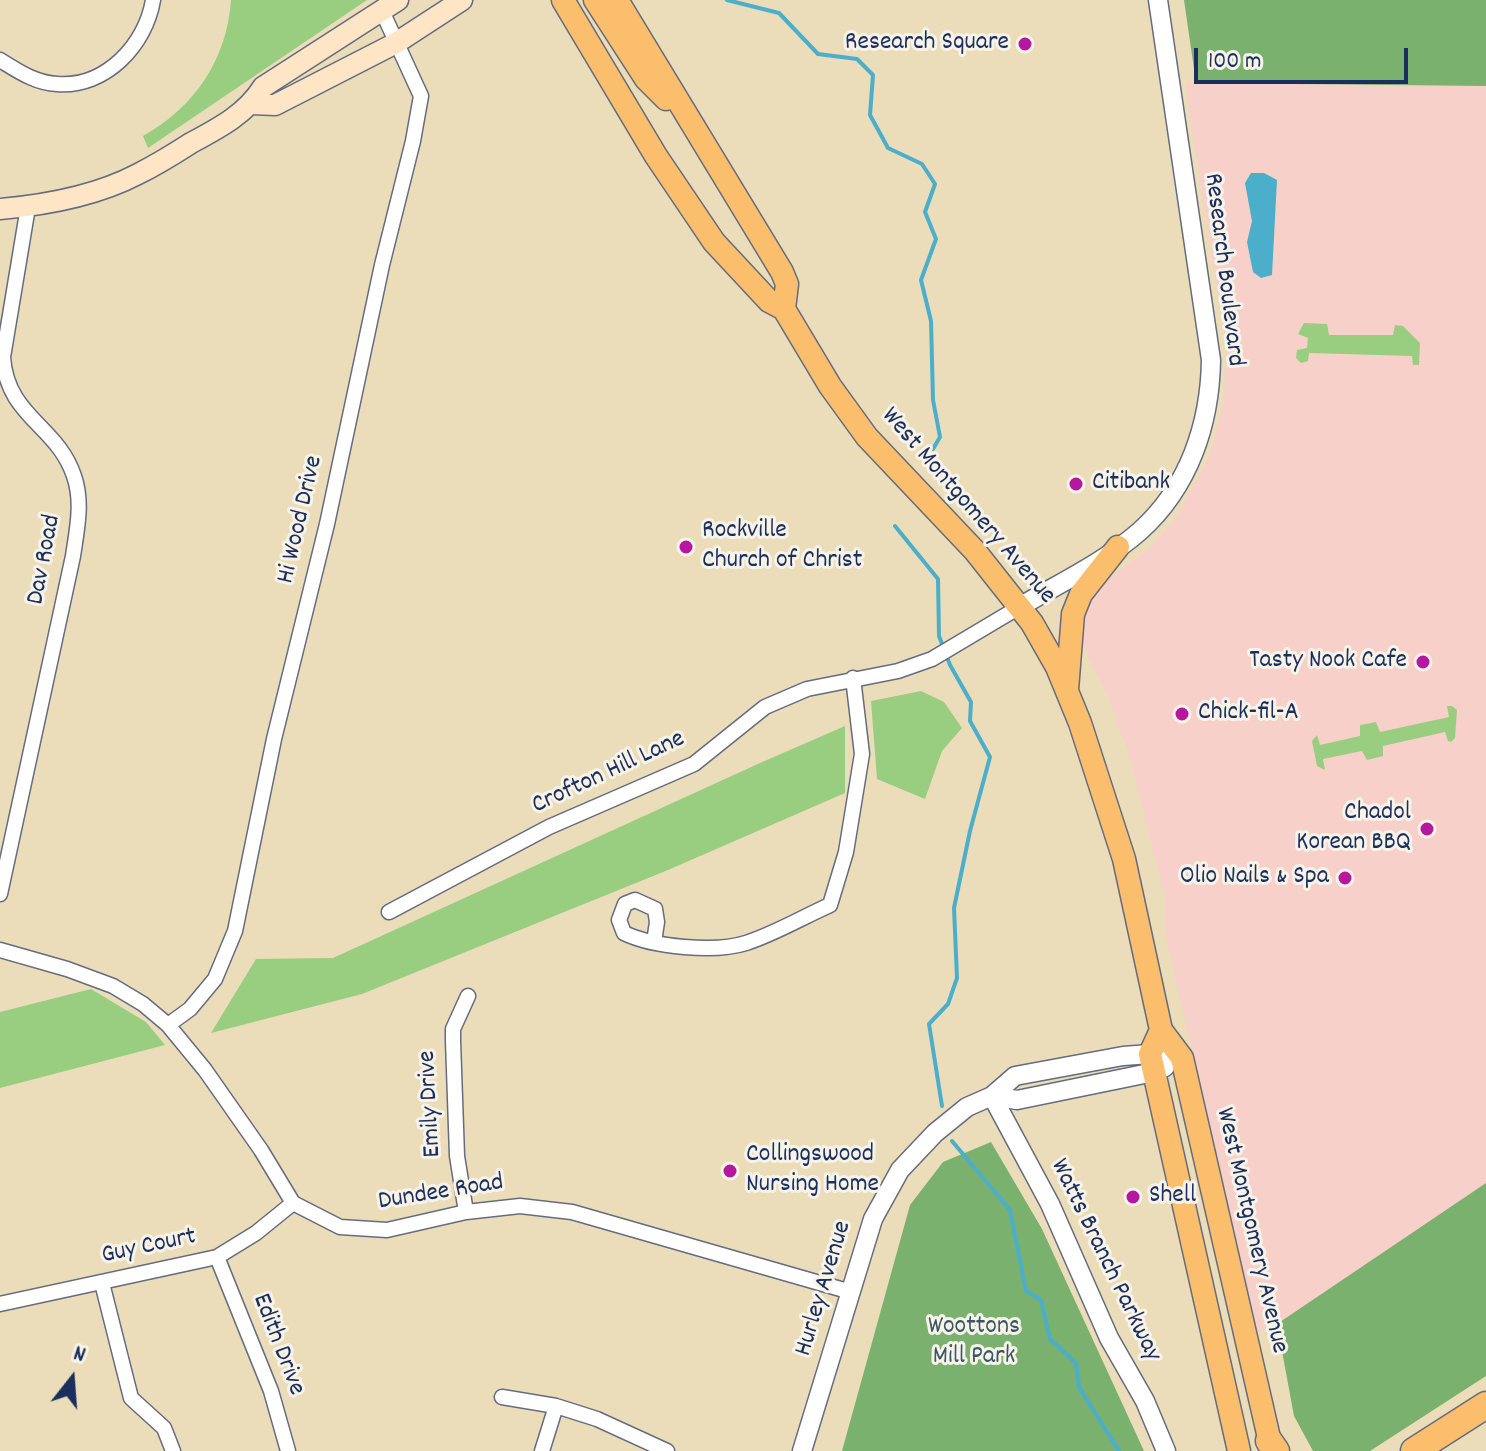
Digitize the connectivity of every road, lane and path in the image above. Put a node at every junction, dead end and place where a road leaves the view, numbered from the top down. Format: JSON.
{"nodes":[{"id":1,"x":153,"y":0,"type":"edge"},
{"id":2,"x":462,"y":0,"type":"edge"},
{"id":3,"x":563,"y":0,"type":"edge"},
{"id":4,"x":595,"y":0,"type":"edge"},
{"id":5,"x":617,"y":0,"type":"edge"},
{"id":6,"x":1158,"y":0,"type":"edge"},
{"id":7,"x":390,"y":5,"type":"edge"},
{"id":8,"x":396,"y":43,"type":"junction"},
{"id":9,"x":0,"y":60,"type":"edge"},
{"id":10,"x":252,"y":104,"type":"junction"},
{"id":11,"x":696,"y":132,"type":"junction"},
{"id":12,"x":28,"y":207,"type":"junction"},
{"id":13,"x":0,"y":209,"type":"edge"},
{"id":14,"x":784,"y":309,"type":"junction"},
{"id":15,"x":1118,"y":547,"type":"junction"},
{"id":16,"x":1021,"y":606,"type":"junction"},
{"id":17,"x":853,"y":678,"type":"junction"},
{"id":18,"x":1067,"y":691,"type":"junction"},
{"id":19,"x":0,"y":894,"type":"edge"},
{"id":20,"x":389,"y":912,"type":"dead end"},
{"id":21,"x":654,"y":942,"type":"dead end"},
{"id":22,"x":0,"y":950,"type":"edge"},
{"id":23,"x":468,"y":996,"type":"dead end"},
{"id":24,"x":168,"y":1025,"type":"junction"},
{"id":25,"x":1161,"y":1030,"type":"junction"},
{"id":26,"x":1182,"y":1058,"type":"junction"},
{"id":27,"x":1152,"y":1063,"type":"junction"},
{"id":28,"x":992,"y":1096,"type":"junction"},
{"id":29,"x":293,"y":1203,"type":"junction"},
{"id":30,"x":466,"y":1212,"type":"junction"},
{"id":31,"x":217,"y":1257,"type":"junction"},
{"id":32,"x":102,"y":1283,"type":"junction"},
{"id":33,"x":851,"y":1292,"type":"junction"},
{"id":34,"x":0,"y":1304,"type":"edge"},
{"id":35,"x":502,"y":1397,"type":"dead end"},
{"id":36,"x":1486,"y":1405,"type":"edge"},
{"id":37,"x":556,"y":1406,"type":"junction"},
{"id":38,"x":1272,"y":1448,"type":"edge"},
{"id":39,"x":173,"y":1451,"type":"edge"},
{"id":40,"x":288,"y":1451,"type":"edge"},
{"id":41,"x":542,"y":1451,"type":"edge"},
{"id":42,"x":667,"y":1451,"type":"edge"},
{"id":43,"x":802,"y":1451,"type":"edge"},
{"id":44,"x":1166,"y":1451,"type":"edge"},
{"id":45,"x":1239,"y":1451,"type":"edge"},
{"id":46,"x":1414,"y":1451,"type":"edge"}],
"edges":[{"from":1,"to":9,"type":"street"},
{"from":2,"to":8,"type":"main road"},
{"from":3,"to":14,"type":"main road","name":"West Montgomery Avenue"},
{"from":4,"to":11,"type":"main road"},
{"from":5,"to":11,"type":"main road","name":"West Montgomery Avenue"},
{"from":6,"to":15,"type":"street","name":"Research Boulevard"},
{"from":7,"to":8,"type":"street","name":"Hi Wood Drive"},
{"from":7,"to":10,"type":"main road"},
{"from":8,"to":10,"type":"main road"},
{"from":8,"to":24,"type":"street","name":"Hi Wood Drive"},
{"from":10,"to":12,"type":"main road"},
{"from":11,"to":14,"type":"main road","name":"West Montgomery Avenue"},
{"from":12,"to":13,"type":"main road"},
{"from":12,"to":19,"type":"street","name":"Dav Road"},
{"from":14,"to":16,"type":"main road","name":"West Montgomery Avenue"},
{"from":15,"to":16,"type":"street","name":"Research Boulevard"},
{"from":15,"to":18,"type":"main road"},
{"from":16,"to":17,"type":"street","name":"Crofton Hill Lane"},
{"from":16,"to":18,"type":"main road","name":"West Montgomery Avenue"},
{"from":17,"to":20,"type":"street","name":"Crofton Hill Lane"},
{"from":17,"to":21,"type":"street"},
{"from":18,"to":25,"type":"main road","name":"West Montgomery Avenue"},
{"from":22,"to":24,"type":"street"},
{"from":23,"to":30,"type":"street","name":"Emily Drive"},
{"from":24,"to":29,"type":"street"},
{"from":25,"to":26,"type":"main road","name":"West Montgomery Avenue"},
{"from":25,"to":27,"type":"main road"},
{"from":26,"to":27,"type":"street"},
{"from":26,"to":38,"type":"main road","name":"West Montgomery Avenue"},
{"from":27,"to":28,"type":"street"},
{"from":27,"to":45,"type":"main road"},
{"from":28,"to":33,"type":"street","name":"Hurley Avenue"},
{"from":28,"to":44,"type":"street","name":"Watts Branch Parkway"},
{"from":29,"to":30,"type":"street","name":"Dundee Road"},
{"from":29,"to":31,"type":"street","name":"Guy Court"},
{"from":30,"to":33,"type":"street","name":"Dundee Road"},
{"from":31,"to":32,"type":"street","name":"Guy Court"},
{"from":31,"to":40,"type":"street","name":"Edith Drive"},
{"from":32,"to":34,"type":"street","name":"Guy Court"},
{"from":32,"to":39,"type":"street"},
{"from":33,"to":43,"type":"street","name":"Hurley Avenue"},
{"from":35,"to":37,"type":"street"},
{"from":36,"to":46,"type":"highway"},
{"from":37,"to":41,"type":"street"},
{"from":37,"to":42,"type":"street"}]}
